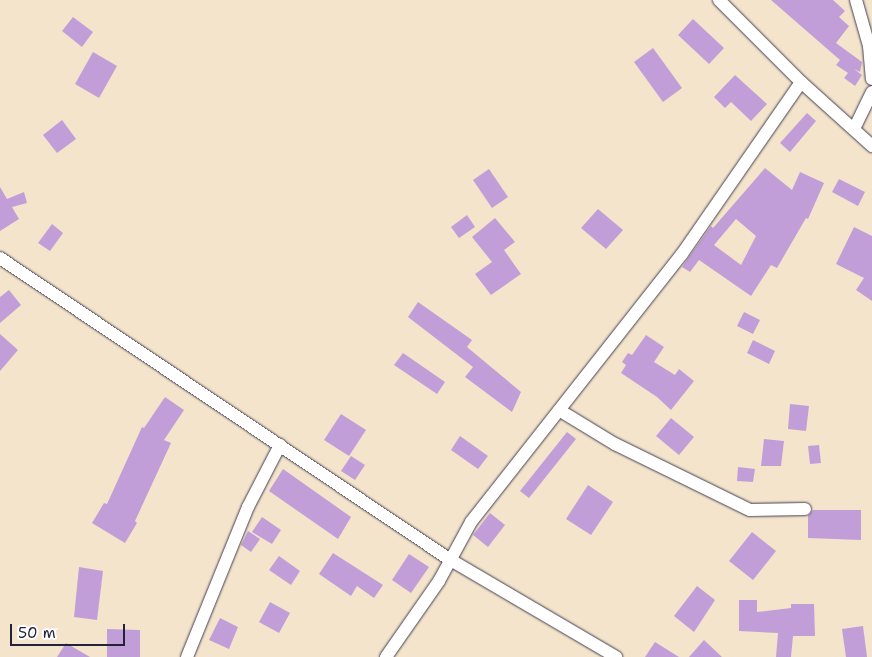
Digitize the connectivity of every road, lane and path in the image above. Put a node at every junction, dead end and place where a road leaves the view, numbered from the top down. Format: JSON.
{"nodes":[{"id":1,"x":719,"y":0,"type":"edge"},
{"id":2,"x":856,"y":0,"type":"edge"},
{"id":3,"x":872,"y":79,"type":"edge"},
{"id":4,"x":801,"y":82,"type":"junction"},
{"id":5,"x":872,"y":92,"type":"edge"},
{"id":6,"x":854,"y":129,"type":"junction"},
{"id":7,"x":872,"y":146,"type":"edge"},
{"id":8,"x":0,"y":258,"type":"edge"},
{"id":9,"x":559,"y":410,"type":"junction"},
{"id":10,"x":280,"y":445,"type":"junction"},
{"id":11,"x":804,"y":509,"type":"dead end"},
{"id":12,"x":449,"y":559,"type":"junction"},
{"id":13,"x":188,"y":657,"type":"edge"},
{"id":14,"x":386,"y":657,"type":"edge"},
{"id":15,"x":616,"y":657,"type":"edge"}],
"edges":[{"from":1,"to":4,"type":"street"},
{"from":2,"to":3,"type":"street"},
{"from":4,"to":6,"type":"street"},
{"from":4,"to":9,"type":"street"},
{"from":5,"to":6,"type":"street"},
{"from":6,"to":7,"type":"street"},
{"from":8,"to":10,"type":"street"},
{"from":9,"to":11,"type":"street"},
{"from":9,"to":12,"type":"street"},
{"from":10,"to":12,"type":"street"},
{"from":10,"to":13,"type":"street"},
{"from":12,"to":14,"type":"street"},
{"from":12,"to":15,"type":"street"}]}
